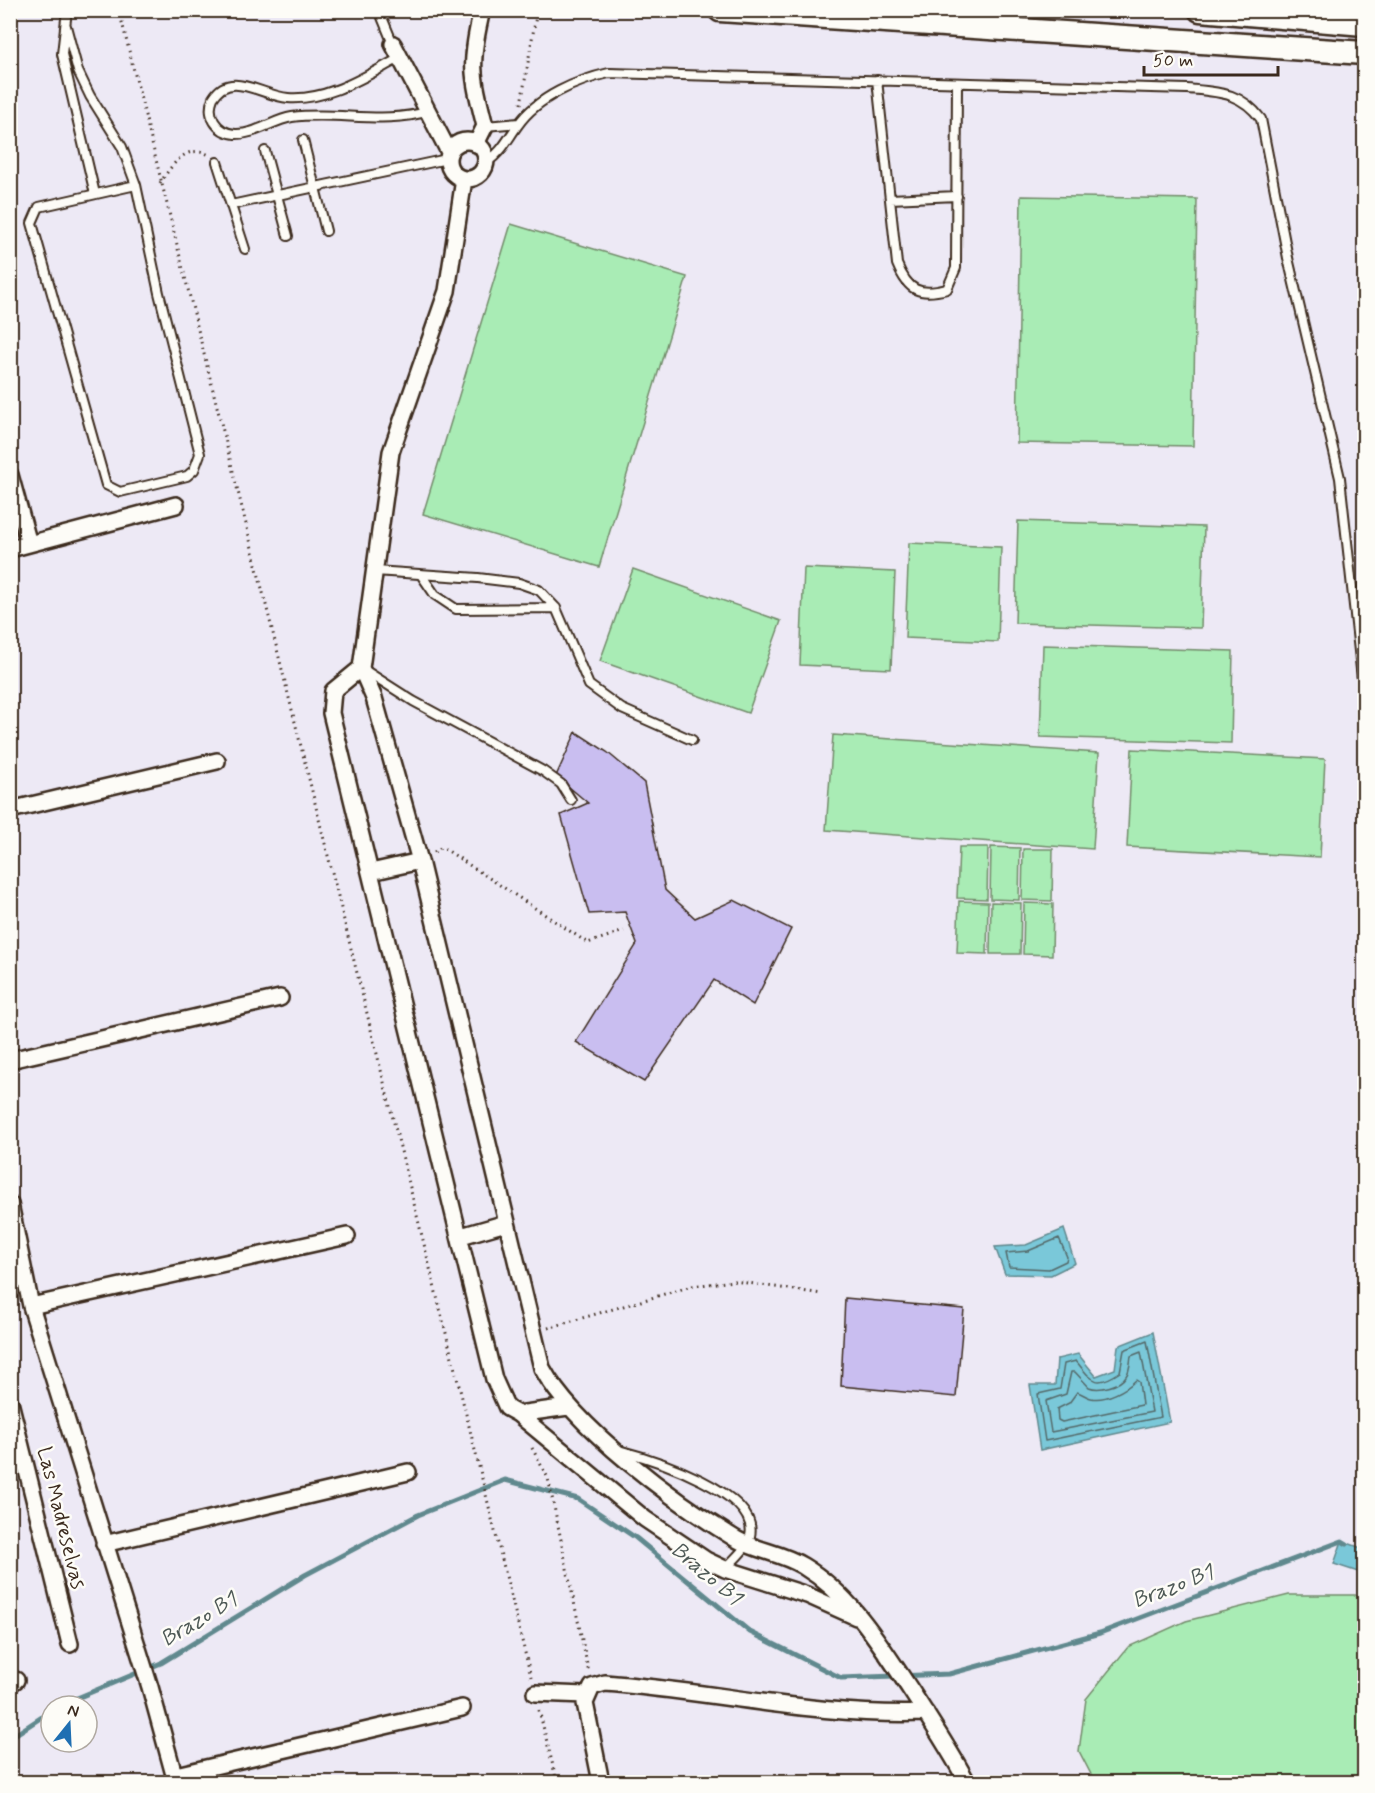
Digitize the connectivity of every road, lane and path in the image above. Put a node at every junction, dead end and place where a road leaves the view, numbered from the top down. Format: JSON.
{"nodes":[{"id":1,"x":67,"y":10,"type":"edge"},
{"id":2,"x":119,"y":10,"type":"edge"},
{"id":3,"x":379,"y":10,"type":"edge"},
{"id":4,"x":482,"y":10,"type":"edge"},
{"id":5,"x":537,"y":10,"type":"edge"},
{"id":6,"x":720,"y":10,"type":"edge"},
{"id":7,"x":1200,"y":10,"type":"edge"},
{"id":8,"x":1365,"y":24,"type":"edge"},
{"id":9,"x":66,"y":26,"type":"junction"},
{"id":10,"x":393,"y":44,"type":"joint"},
{"id":11,"x":1365,"y":53,"type":"edge"},
{"id":12,"x":400,"y":58,"type":"junction"},
{"id":13,"x":877,"y":80,"type":"junction"},
{"id":14,"x":957,"y":83,"type":"junction"},
{"id":15,"x":429,"y":111,"type":"junction"},
{"id":16,"x":519,"y":123,"type":"junction"},
{"id":17,"x":485,"y":126,"type":"junction"},
{"id":18,"x":303,"y":140,"type":"dead end"},
{"id":19,"x":476,"y":144,"type":"junction"},
{"id":20,"x":265,"y":151,"type":"dead end"},
{"id":21,"x":448,"y":155,"type":"junction"},
{"id":22,"x":217,"y":162,"type":"joint"},
{"id":23,"x":486,"y":163,"type":"junction"},
{"id":24,"x":464,"y":179,"type":"junction"},
{"id":25,"x":160,"y":183,"type":"junction"},
{"id":26,"x":136,"y":185,"type":"junction"},
{"id":27,"x":315,"y":188,"type":"junction"},
{"id":28,"x":95,"y":194,"type":"junction"},
{"id":29,"x":277,"y":196,"type":"junction"},
{"id":30,"x":957,"y":196,"type":"junction"},
{"id":31,"x":890,"y":199,"type":"junction"},
{"id":32,"x":231,"y":205,"type":"junction"},
{"id":33,"x":326,"y":231,"type":"dead end"},
{"id":34,"x":288,"y":236,"type":"dead end"},
{"id":35,"x":245,"y":249,"type":"dead end"},
{"id":36,"x":10,"y":475,"type":"edge"},
{"id":37,"x":176,"y":506,"type":"dead end"},
{"id":38,"x":29,"y":544,"type":"junction"},
{"id":39,"x":10,"y":549,"type":"edge"},
{"id":40,"x":375,"y":571,"type":"junction"},
{"id":41,"x":422,"y":576,"type":"junction"},
{"id":42,"x":556,"y":608,"type":"junction"},
{"id":43,"x":361,"y":668,"type":"junction"},
{"id":44,"x":1365,"y":697,"type":"edge"},
{"id":45,"x":692,"y":740,"type":"dead end"},
{"id":46,"x":217,"y":762,"type":"dead end"},
{"id":47,"x":571,"y":800,"type":"dead end"},
{"id":48,"x":10,"y":810,"type":"edge"},
{"id":49,"x":420,"y":861,"type":"junction"},
{"id":50,"x":371,"y":872,"type":"junction"},
{"id":51,"x":624,"y":931,"type":"dead end"},
{"id":52,"x":280,"y":998,"type":"dead end"},
{"id":53,"x":10,"y":1060,"type":"edge"},
{"id":54,"x":10,"y":1204,"type":"edge"},
{"id":55,"x":506,"y":1223,"type":"junction"},
{"id":56,"x":347,"y":1236,"type":"dead end"},
{"id":57,"x":460,"y":1236,"type":"junction"},
{"id":58,"x":822,"y":1294,"type":"dead end"},
{"id":59,"x":31,"y":1306,"type":"junction"},
{"id":60,"x":532,"y":1333,"type":"junction"},
{"id":61,"x":10,"y":1402,"type":"edge"},
{"id":62,"x":568,"y":1407,"type":"junction"},
{"id":63,"x":519,"y":1414,"type":"junction"},
{"id":64,"x":616,"y":1450,"type":"junction"},
{"id":65,"x":408,"y":1472,"type":"dead end"},
{"id":66,"x":548,"y":1478,"type":"dead end"},
{"id":67,"x":104,"y":1544,"type":"junction"},
{"id":68,"x":748,"y":1545,"type":"junction"},
{"id":69,"x":725,"y":1569,"type":"junction"},
{"id":70,"x":866,"y":1622,"type":"junction"},
{"id":71,"x":70,"y":1644,"type":"dead end"},
{"id":72,"x":589,"y":1691,"type":"junction"},
{"id":73,"x":535,"y":1693,"type":"junction"},
{"id":74,"x":462,"y":1708,"type":"dead end"},
{"id":75,"x":926,"y":1713,"type":"junction"},
{"id":76,"x":176,"y":1779,"type":"edge"},
{"id":77,"x":557,"y":1782,"type":"edge"},
{"id":78,"x":602,"y":1782,"type":"edge"},
{"id":79,"x":967,"y":1782,"type":"edge"}],
"edges":[{"from":1,"to":9,"type":"lane"},
{"from":2,"to":25,"type":"path"},
{"from":3,"to":10,"type":"lane"},
{"from":4,"to":17,"type":"street"},
{"from":5,"to":16,"type":"path"},
{"from":6,"to":11,"type":"main road"},
{"from":7,"to":8,"type":"main road"},
{"from":9,"to":26,"type":"lane"},
{"from":9,"to":28,"type":"lane"},
{"from":10,"to":12,"type":"street"},
{"from":12,"to":15,"type":"street"},
{"from":12,"to":15,"type":"lane"},
{"from":13,"to":14,"type":"lane"},
{"from":13,"to":16,"type":"lane"},
{"from":13,"to":31,"type":"lane"},
{"from":14,"to":30,"type":"lane"},
{"from":14,"to":44,"type":"lane"},
{"from":15,"to":21,"type":"street"},
{"from":16,"to":17,"type":"lane"},
{"from":16,"to":23,"type":"lane"},
{"from":17,"to":19,"type":"street"},
{"from":18,"to":27,"type":"lane"},
{"from":19,"to":21,"type":"street"},
{"from":19,"to":23,"type":"street"},
{"from":20,"to":29,"type":"lane"},
{"from":21,"to":24,"type":"street"},
{"from":21,"to":27,"type":"lane"},
{"from":22,"to":25,"type":"path"},
{"from":22,"to":32,"type":"lane"},
{"from":23,"to":24,"type":"street"},
{"from":24,"to":40,"type":"street"},
{"from":25,"to":73,"type":"path"},
{"from":26,"to":28,"type":"lane"},
{"from":26,"to":28,"type":"lane"},
{"from":27,"to":29,"type":"lane"},
{"from":27,"to":33,"type":"lane"},
{"from":29,"to":32,"type":"lane"},
{"from":29,"to":34,"type":"lane"},
{"from":30,"to":31,"type":"lane"},
{"from":30,"to":31,"type":"lane"},
{"from":32,"to":35,"type":"lane"},
{"from":36,"to":38,"type":"street"},
{"from":37,"to":38,"type":"street"},
{"from":38,"to":39,"type":"street"},
{"from":40,"to":41,"type":"lane"},
{"from":40,"to":43,"type":"street"},
{"from":41,"to":42,"type":"lane"},
{"from":41,"to":42,"type":"lane"},
{"from":42,"to":45,"type":"lane"},
{"from":43,"to":47,"type":"lane"},
{"from":43,"to":49,"type":"street"},
{"from":43,"to":50,"type":"street"},
{"from":46,"to":48,"type":"street"},
{"from":49,"to":50,"type":"street"},
{"from":49,"to":51,"type":"path"},
{"from":49,"to":55,"type":"street"},
{"from":50,"to":57,"type":"street"},
{"from":52,"to":53,"type":"street"},
{"from":54,"to":59,"type":"street"},
{"from":55,"to":57,"type":"street"},
{"from":55,"to":60,"type":"street"},
{"from":56,"to":59,"type":"street"},
{"from":57,"to":63,"type":"street"},
{"from":58,"to":60,"type":"path"},
{"from":59,"to":67,"type":"street"},
{"from":60,"to":62,"type":"street"},
{"from":61,"to":71,"type":"street","name":"Las Madreselvas"},
{"from":62,"to":63,"type":"street"},
{"from":62,"to":64,"type":"street"},
{"from":63,"to":69,"type":"street"},
{"from":64,"to":68,"type":"street"},
{"from":64,"to":68,"type":"lane"},
{"from":65,"to":67,"type":"street"},
{"from":66,"to":72,"type":"path"},
{"from":67,"to":76,"type":"street"},
{"from":68,"to":69,"type":"lane"},
{"from":68,"to":70,"type":"street"},
{"from":69,"to":70,"type":"street"},
{"from":70,"to":75,"type":"street"},
{"from":72,"to":73,"type":"street"},
{"from":72,"to":75,"type":"street"},
{"from":72,"to":78,"type":"street"},
{"from":73,"to":77,"type":"path"},
{"from":74,"to":76,"type":"street"},
{"from":75,"to":79,"type":"street"}]}
